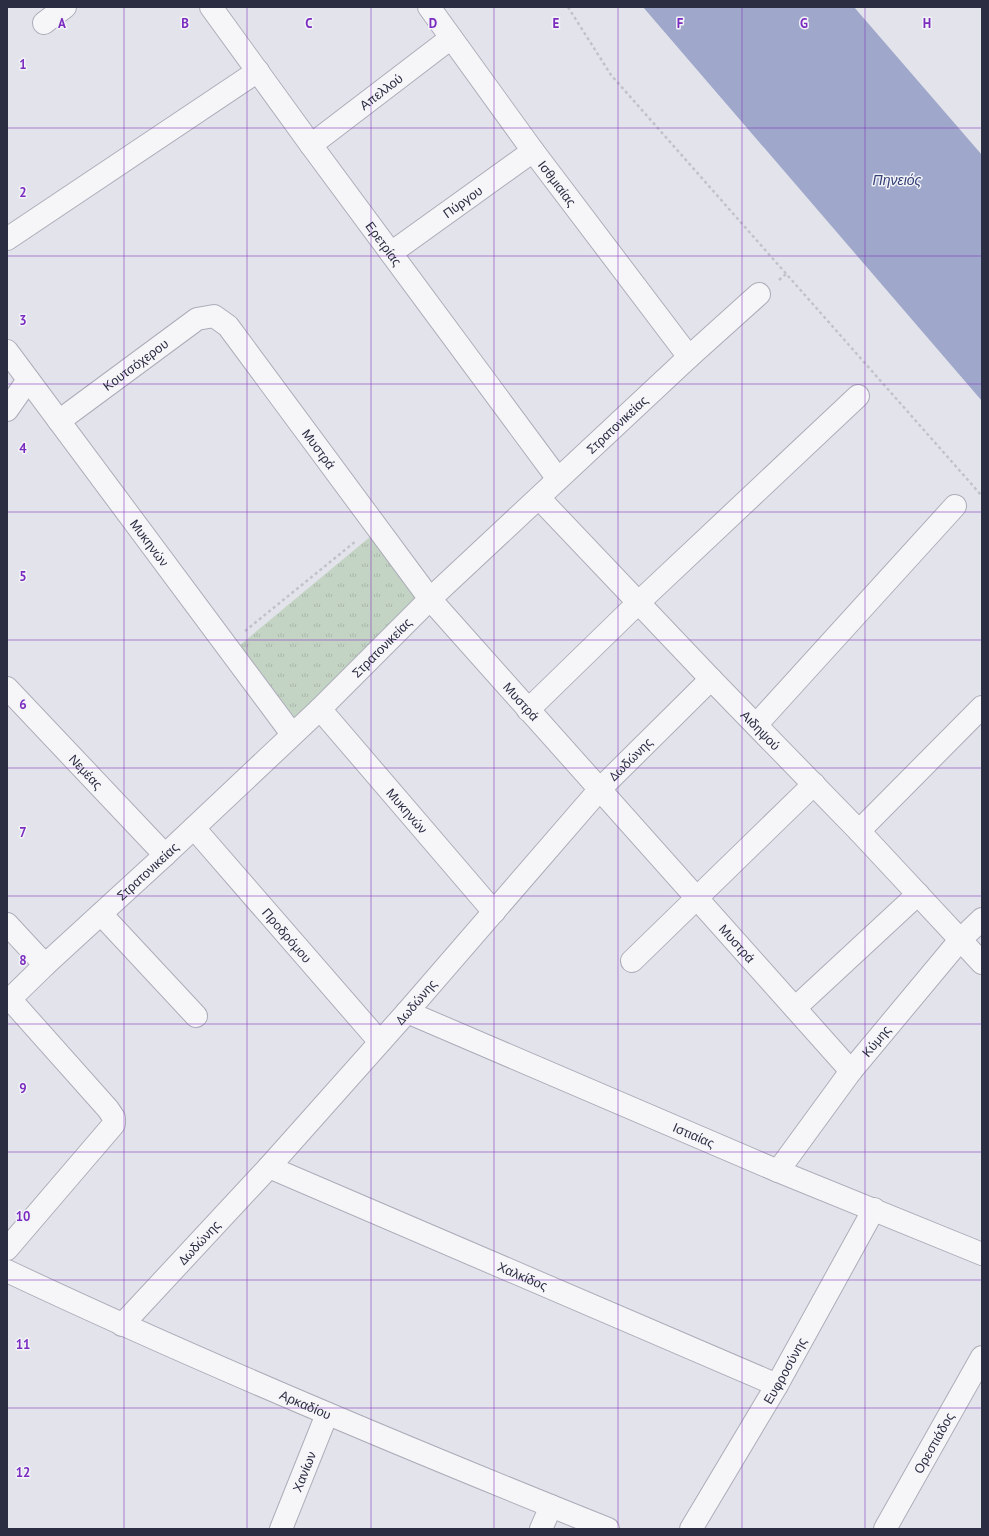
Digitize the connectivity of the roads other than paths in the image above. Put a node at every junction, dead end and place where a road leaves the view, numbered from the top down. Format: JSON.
{"nodes":[{"id":1,"x":65,"y":7,"type":"edge"},
{"id":2,"x":211,"y":7,"type":"edge"},
{"id":3,"x":429,"y":7,"type":"edge"},
{"id":4,"x":44,"y":23,"type":"dead end"},
{"id":5,"x":451,"y":38,"type":"junction"},
{"id":6,"x":258,"y":71,"type":"junction"},
{"id":7,"x":311,"y":145,"type":"junction"},
{"id":8,"x":534,"y":150,"type":"junction"},
{"id":9,"x":7,"y":239,"type":"edge"},
{"id":10,"x":391,"y":253,"type":"junction"},
{"id":11,"x":759,"y":294,"type":"dead end"},
{"id":12,"x":214,"y":316,"type":"joint"},
{"id":13,"x":7,"y":351,"type":"edge"},
{"id":14,"x":689,"y":357,"type":"junction"},
{"id":15,"x":28,"y":380,"type":"junction"},
{"id":16,"x":858,"y":396,"type":"dead end"},
{"id":17,"x":7,"y":410,"type":"edge"},
{"id":18,"x":59,"y":421,"type":"junction"},
{"id":19,"x":558,"y":479,"type":"junction"},
{"id":20,"x":539,"y":498,"type":"junction"},
{"id":21,"x":955,"y":506,"type":"dead end"},
{"id":22,"x":430,"y":600,"type":"junction"},
{"id":23,"x":638,"y":603,"type":"junction"},
{"id":24,"x":711,"y":679,"type":"junction"},
{"id":25,"x":7,"y":688,"type":"edge"},
{"id":26,"x":982,"y":707,"type":"edge"},
{"id":27,"x":320,"y":709,"type":"junction"},
{"id":28,"x":528,"y":710,"type":"junction"},
{"id":29,"x":756,"y":725,"type":"junction"},
{"id":30,"x":292,"y":734,"type":"junction"},
{"id":31,"x":814,"y":784,"type":"junction"},
{"id":32,"x":600,"y":789,"type":"junction"},
{"id":33,"x":194,"y":828,"type":"junction"},
{"id":34,"x":859,"y":831,"type":"junction"},
{"id":35,"x":165,"y":856,"type":"junction"},
{"id":36,"x":918,"y":894,"type":"junction"},
{"id":37,"x":697,"y":899,"type":"junction"},
{"id":38,"x":494,"y":912,"type":"junction"},
{"id":39,"x":101,"y":914,"type":"junction"},
{"id":40,"x":982,"y":919,"type":"edge"},
{"id":41,"x":7,"y":924,"type":"edge"},
{"id":42,"x":960,"y":940,"type":"junction"},
{"id":43,"x":632,"y":961,"type":"dead end"},
{"id":44,"x":982,"y":963,"type":"edge"},
{"id":45,"x":45,"y":965,"type":"junction"},
{"id":46,"x":8,"y":1001,"type":"edge"},
{"id":47,"x":795,"y":1008,"type":"junction"},
{"id":48,"x":407,"y":1012,"type":"junction"},
{"id":49,"x":196,"y":1016,"type":"dead end"},
{"id":50,"x":380,"y":1042,"type":"junction"},
{"id":51,"x":851,"y":1071,"type":"junction"},
{"id":52,"x":269,"y":1167,"type":"junction"},
{"id":53,"x":778,"y":1171,"type":"junction"},
{"id":54,"x":874,"y":1209,"type":"junction"},
{"id":55,"x":7,"y":1249,"type":"edge"},
{"id":56,"x":982,"y":1254,"type":"edge"},
{"id":57,"x":7,"y":1271,"type":"edge"},
{"id":58,"x":122,"y":1325,"type":"junction"},
{"id":59,"x":982,"y":1357,"type":"edge"},
{"id":60,"x":777,"y":1384,"type":"junction"},
{"id":61,"x":327,"y":1414,"type":"junction"},
{"id":62,"x":551,"y":1506,"type":"junction"},
{"id":63,"x":281,"y":1529,"type":"edge"},
{"id":64,"x":541,"y":1529,"type":"edge"},
{"id":65,"x":608,"y":1529,"type":"edge"},
{"id":66,"x":691,"y":1529,"type":"edge"},
{"id":67,"x":885,"y":1529,"type":"edge"}],
"edges":[{"from":1,"to":4,"type":"street"},
{"from":2,"to":6,"type":"street","name":"Ερετρίας"},
{"from":3,"to":5,"type":"street","name":"Ισθμιαίας"},
{"from":5,"to":7,"type":"street","name":"Απελλού"},
{"from":5,"to":8,"type":"street","name":"Ισθμιαίας"},
{"from":6,"to":7,"type":"street","name":"Ερετρίας"},
{"from":6,"to":9,"type":"street"},
{"from":7,"to":10,"type":"street","name":"Ερετρίας"},
{"from":8,"to":10,"type":"street","name":"Πύργου"},
{"from":8,"to":14,"type":"street","name":"Ισθμιαίας"},
{"from":10,"to":19,"type":"street","name":"Ερετρίας"},
{"from":11,"to":14,"type":"street","name":"Στρατονικείας"},
{"from":12,"to":18,"type":"street","name":"Κουτσόχερου"},
{"from":12,"to":22,"type":"street","name":"Μυστρά"},
{"from":13,"to":15,"type":"street","name":"Μυκηνών"},
{"from":14,"to":19,"type":"street","name":"Στρατονικείας"},
{"from":15,"to":17,"type":"street"},
{"from":15,"to":18,"type":"street","name":"Μυκηνών"},
{"from":16,"to":23,"type":"street"},
{"from":18,"to":30,"type":"street","name":"Μυκηνών"},
{"from":19,"to":20,"type":"street","name":"Στρατονικείας"},
{"from":20,"to":22,"type":"street","name":"Στρατονικείας"},
{"from":20,"to":23,"type":"street","name":"Αιδηψού"},
{"from":21,"to":29,"type":"street"},
{"from":22,"to":27,"type":"street","name":"Στρατονικείας"},
{"from":22,"to":28,"type":"street","name":"Μυστρά"},
{"from":23,"to":24,"type":"street","name":"Αιδηψού"},
{"from":23,"to":28,"type":"street"},
{"from":24,"to":29,"type":"street","name":"Αιδηψού"},
{"from":24,"to":32,"type":"street","name":"Δωδώνης"},
{"from":25,"to":35,"type":"street","name":"Νεμέας"},
{"from":26,"to":34,"type":"street"},
{"from":27,"to":30,"type":"street","name":"Στρατονικείας"},
{"from":27,"to":38,"type":"street","name":"Μυκηνών"},
{"from":28,"to":32,"type":"street","name":"Μυστρά"},
{"from":29,"to":31,"type":"street","name":"Αιδηψού"},
{"from":30,"to":33,"type":"street","name":"Στρατονικείας"},
{"from":31,"to":34,"type":"street","name":"Αιδηψού"},
{"from":31,"to":37,"type":"street"},
{"from":32,"to":37,"type":"street","name":"Μυστρά"},
{"from":32,"to":38,"type":"street","name":"Δωδώνης"},
{"from":33,"to":35,"type":"street","name":"Στρατονικείας"},
{"from":33,"to":50,"type":"street","name":"Προδρόμου"},
{"from":34,"to":36,"type":"street","name":"Αιδηψού"},
{"from":35,"to":39,"type":"street","name":"Στρατονικείας"},
{"from":36,"to":42,"type":"street","name":"Αιδηψού"},
{"from":36,"to":47,"type":"street"},
{"from":37,"to":43,"type":"street"},
{"from":37,"to":47,"type":"street","name":"Μυστρά"},
{"from":38,"to":48,"type":"street","name":"Δωδώνης"},
{"from":39,"to":45,"type":"street","name":"Στρατονικείας"},
{"from":39,"to":49,"type":"street"},
{"from":40,"to":42,"type":"street","name":"Κύμης"},
{"from":41,"to":45,"type":"street"},
{"from":42,"to":44,"type":"street","name":"Αιδηψού"},
{"from":42,"to":51,"type":"street","name":"Κύμης"},
{"from":45,"to":46,"type":"street","name":"Στρατονικείας"},
{"from":46,"to":55,"type":"street"},
{"from":47,"to":51,"type":"street","name":"Μυστρά"},
{"from":48,"to":50,"type":"street","name":"Δωδώνης"},
{"from":48,"to":53,"type":"street","name":"Ιστιαίας"},
{"from":50,"to":52,"type":"street","name":"Δωδώνης"},
{"from":51,"to":53,"type":"street","name":"Κύμης"},
{"from":52,"to":58,"type":"street","name":"Δωδώνης"},
{"from":52,"to":60,"type":"street","name":"Χαλκίδος"},
{"from":53,"to":54,"type":"street","name":"Ιστιαίας"},
{"from":54,"to":56,"type":"street","name":"Ιστιαίας"},
{"from":54,"to":60,"type":"street","name":"Ευφροσύνης"},
{"from":57,"to":58,"type":"street","name":"Αρκαδίου"},
{"from":58,"to":61,"type":"street","name":"Αρκαδίου"},
{"from":59,"to":67,"type":"street","name":"Ορεστιάδος"},
{"from":60,"to":66,"type":"street","name":"Ευφροσύνης"},
{"from":61,"to":62,"type":"street","name":"Αρκαδίου"},
{"from":61,"to":63,"type":"street","name":"Χανίων"},
{"from":62,"to":64,"type":"street"},
{"from":62,"to":65,"type":"street","name":"Αρκαδίου"}]}
